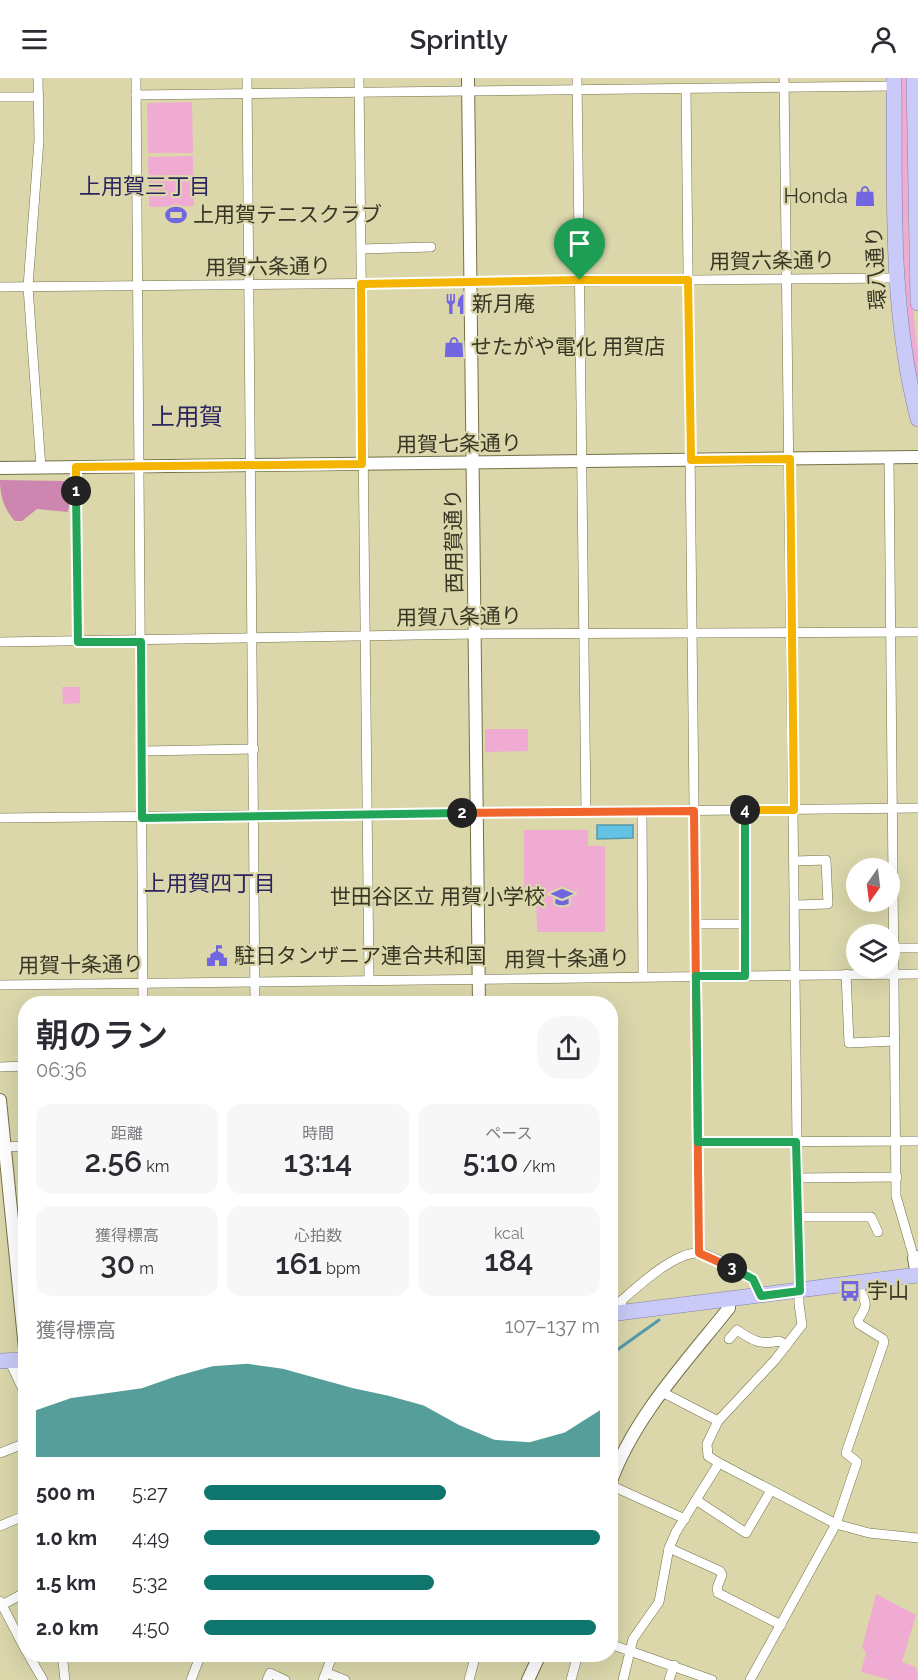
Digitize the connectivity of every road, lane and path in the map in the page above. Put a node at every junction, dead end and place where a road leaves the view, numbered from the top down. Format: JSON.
{"nodes":[{"id":1,"x":38,"y":78,"type":"edge"},
{"id":2,"x":136,"y":78,"type":"edge"},
{"id":3,"x":248,"y":78,"type":"edge"},
{"id":4,"x":359,"y":78,"type":"edge"},
{"id":5,"x":468,"y":78,"type":"edge"},
{"id":6,"x":577,"y":78,"type":"edge"},
{"id":7,"x":784,"y":78,"type":"edge"},
{"id":8,"x":914,"y":78,"type":"edge"},
{"id":9,"x":894,"y":82,"type":"edge"},
{"id":10,"x":786,"y":88,"type":"junction"},
{"id":11,"x":686,"y":90,"type":"junction"},
{"id":12,"x":577,"y":91,"type":"junction"},
{"id":13,"x":468,"y":92,"type":"junction"},
{"id":14,"x":359,"y":93,"type":"junction"},
{"id":15,"x":136,"y":95,"type":"junction"},
{"id":16,"x":246,"y":95,"type":"junction"},
{"id":17,"x":0,"y":97,"type":"edge"},
{"id":18,"x":39,"y":97,"type":"junction"},
{"id":19,"x":431,"y":248,"type":"dead end"},
{"id":20,"x":361,"y":249,"type":"junction"},
{"id":21,"x":896,"y":278,"type":"junction"},
{"id":22,"x":580,"y":280,"type":"junction"},
{"id":23,"x":688,"y":280,"type":"junction"},
{"id":24,"x":787,"y":280,"type":"junction"},
{"id":25,"x":471,"y":282,"type":"junction"},
{"id":26,"x":361,"y":284,"type":"junction"},
{"id":27,"x":249,"y":285,"type":"junction"},
{"id":28,"x":137,"y":286,"type":"junction"},
{"id":29,"x":0,"y":287,"type":"edge"},
{"id":30,"x":28,"y":287,"type":"junction"},
{"id":31,"x":918,"y":303,"type":"edge"},
{"id":32,"x":918,"y":419,"type":"edge"},
{"id":33,"x":889,"y":458,"type":"junction"},
{"id":34,"x":918,"y":458,"type":"edge"},
{"id":35,"x":790,"y":459,"type":"junction"},
{"id":36,"x":691,"y":460,"type":"junction"},
{"id":37,"x":582,"y":462,"type":"junction"},
{"id":38,"x":472,"y":463,"type":"junction"},
{"id":39,"x":362,"y":464,"type":"junction"},
{"id":40,"x":251,"y":466,"type":"junction"},
{"id":41,"x":76,"y":467,"type":"junction"},
{"id":42,"x":138,"y":467,"type":"junction"},
{"id":43,"x":0,"y":468,"type":"edge"},
{"id":44,"x":41,"y":468,"type":"junction"},
{"id":45,"x":891,"y":632,"type":"junction"},
{"id":46,"x":918,"y":632,"type":"edge"},
{"id":47,"x":584,"y":633,"type":"junction"},
{"id":48,"x":792,"y":633,"type":"junction"},
{"id":49,"x":474,"y":634,"type":"junction"},
{"id":50,"x":692,"y":634,"type":"junction"},
{"id":51,"x":364,"y":638,"type":"junction"},
{"id":52,"x":253,"y":639,"type":"junction"},
{"id":53,"x":0,"y":642,"type":"edge"},
{"id":54,"x":78,"y":642,"type":"junction"},
{"id":55,"x":141,"y":642,"type":"junction"},
{"id":56,"x":254,"y":749,"type":"junction"},
{"id":57,"x":143,"y":752,"type":"junction"},
{"id":58,"x":893,"y":808,"type":"junction"},
{"id":59,"x":918,"y":808,"type":"edge"},
{"id":60,"x":745,"y":810,"type":"junction"},
{"id":61,"x":794,"y":810,"type":"junction"},
{"id":62,"x":694,"y":811,"type":"junction"},
{"id":63,"x":586,"y":812,"type":"junction"},
{"id":64,"x":642,"y":812,"type":"junction"},
{"id":65,"x":367,"y":813,"type":"junction"},
{"id":66,"x":477,"y":813,"type":"junction"},
{"id":67,"x":254,"y":816,"type":"junction"},
{"id":68,"x":0,"y":818,"type":"edge"},
{"id":69,"x":142,"y":818,"type":"junction"},
{"id":70,"x":795,"y":861,"type":"junction"},
{"id":71,"x":796,"y":905,"type":"junction"},
{"id":72,"x":696,"y":924,"type":"junction"},
{"id":73,"x":745,"y":924,"type":"junction"},
{"id":74,"x":894,"y":924,"type":"edge"},
{"id":75,"x":900,"y":948,"type":"edge"},
{"id":76,"x":918,"y":948,"type":"edge"},
{"id":77,"x":846,"y":974,"type":"edge"},
{"id":78,"x":900,"y":974,"type":"edge"},
{"id":79,"x":918,"y":974,"type":"edge"},
{"id":80,"x":797,"y":975,"type":"junction"},
{"id":81,"x":644,"y":976,"type":"junction"},
{"id":82,"x":696,"y":976,"type":"junction"},
{"id":83,"x":745,"y":976,"type":"junction"},
{"id":84,"x":369,"y":978,"type":"junction"},
{"id":85,"x":846,"y":978,"type":"edge"},
{"id":86,"x":894,"y":978,"type":"edge"},
{"id":87,"x":478,"y":979,"type":"junction"},
{"id":88,"x":144,"y":982,"type":"junction"},
{"id":89,"x":256,"y":982,"type":"junction"},
{"id":90,"x":0,"y":985,"type":"edge"},
{"id":91,"x":143,"y":996,"type":"edge"},
{"id":92,"x":255,"y":996,"type":"edge"},
{"id":93,"x":478,"y":996,"type":"edge"},
{"id":94,"x":895,"y":1041,"type":"junction"},
{"id":95,"x":18,"y":1066,"type":"edge"},
{"id":96,"x":0,"y":1067,"type":"edge"},
{"id":97,"x":0,"y":1100,"type":"edge"},
{"id":98,"x":2,"y":1132,"type":"edge"},
{"id":99,"x":897,"y":1141,"type":"junction"},
{"id":100,"x":918,"y":1141,"type":"edge"},
{"id":101,"x":698,"y":1142,"type":"junction"},
{"id":102,"x":796,"y":1142,"type":"junction"},
{"id":103,"x":18,"y":1146,"type":"edge"},
{"id":104,"x":4,"y":1147,"type":"junction"},
{"id":105,"x":897,"y":1177,"type":"junction"},
{"id":106,"x":796,"y":1178,"type":"junction"},
{"id":107,"x":798,"y":1217,"type":"junction"},
{"id":108,"x":878,"y":1232,"type":"dead end"},
{"id":109,"x":699,"y":1253,"type":"junction"},
{"id":110,"x":916,"y":1258,"type":"edge"},
{"id":111,"x":918,"y":1275,"type":"edge"},
{"id":112,"x":18,"y":1283,"type":"edge"},
{"id":113,"x":857,"y":1283,"type":"junction"},
{"id":114,"x":800,"y":1291,"type":"junction"},
{"id":115,"x":761,"y":1296,"type":"junction"},
{"id":116,"x":729,"y":1299,"type":"junction"},
{"id":117,"x":618,"y":1308,"type":"edge"},
{"id":118,"x":618,"y":1313,"type":"edge"},
{"id":119,"x":729,"y":1339,"type":"dead end"},
{"id":120,"x":787,"y":1345,"type":"junction"},
{"id":121,"x":5,"y":1362,"type":"edge"},
{"id":122,"x":18,"y":1383,"type":"edge"},
{"id":123,"x":663,"y":1392,"type":"junction"},
{"id":124,"x":718,"y":1421,"type":"junction"},
{"id":125,"x":18,"y":1446,"type":"edge"},
{"id":126,"x":0,"y":1453,"type":"edge"},
{"id":127,"x":618,"y":1463,"type":"edge"},
{"id":128,"x":719,"y":1463,"type":"junction"},
{"id":129,"x":618,"y":1483,"type":"edge"},
{"id":130,"x":770,"y":1492,"type":"junction"},
{"id":131,"x":696,"y":1500,"type":"junction"},
{"id":132,"x":18,"y":1518,"type":"edge"},
{"id":133,"x":684,"y":1518,"type":"junction"},
{"id":134,"x":836,"y":1524,"type":"junction"},
{"id":135,"x":0,"y":1526,"type":"edge"},
{"id":136,"x":918,"y":1538,"type":"edge"},
{"id":137,"x":669,"y":1548,"type":"junction"},
{"id":138,"x":18,"y":1596,"type":"edge"},
{"id":139,"x":1,"y":1603,"type":"edge"},
{"id":140,"x":781,"y":1624,"type":"junction"},
{"id":141,"x":18,"y":1637,"type":"edge"},
{"id":142,"x":618,"y":1646,"type":"edge"},
{"id":143,"x":631,"y":1649,"type":"junction"},
{"id":144,"x":32,"y":1662,"type":"edge"},
{"id":145,"x":63,"y":1662,"type":"edge"},
{"id":146,"x":198,"y":1662,"type":"edge"},
{"id":147,"x":474,"y":1662,"type":"edge"},
{"id":148,"x":536,"y":1662,"type":"edge"},
{"id":149,"x":576,"y":1662,"type":"edge"},
{"id":150,"x":674,"y":1665,"type":"junction"},
{"id":151,"x":325,"y":1676,"type":"edge"},
{"id":152,"x":43,"y":1680,"type":"edge"},
{"id":153,"x":65,"y":1680,"type":"edge"},
{"id":154,"x":191,"y":1680,"type":"edge"},
{"id":155,"x":267,"y":1680,"type":"edge"},
{"id":156,"x":285,"y":1680,"type":"edge"},
{"id":157,"x":345,"y":1680,"type":"edge"},
{"id":158,"x":469,"y":1680,"type":"edge"},
{"id":159,"x":528,"y":1680,"type":"edge"},
{"id":160,"x":571,"y":1680,"type":"edge"},
{"id":161,"x":622,"y":1680,"type":"edge"},
{"id":162,"x":669,"y":1680,"type":"edge"},
{"id":163,"x":711,"y":1680,"type":"edge"},
{"id":164,"x":750,"y":1680,"type":"edge"}],
"edges":[{"from":1,"to":18,"type":"street"},
{"from":2,"to":15,"type":"street"},
{"from":3,"to":16,"type":"street"},
{"from":4,"to":14,"type":"street"},
{"from":5,"to":13,"type":"street","name":"西用賀通り"},
{"from":6,"to":12,"type":"street"},
{"from":7,"to":10,"type":"street"},
{"from":8,"to":31,"type":"main road","name":"環八通り"},
{"from":9,"to":10,"type":"street"},
{"from":9,"to":21,"type":"main road","name":"環八通り"},
{"from":10,"to":11,"type":"street"},
{"from":10,"to":24,"type":"street"},
{"from":11,"to":12,"type":"street"},
{"from":11,"to":23,"type":"street"},
{"from":12,"to":13,"type":"street"},
{"from":12,"to":22,"type":"street"},
{"from":13,"to":14,"type":"street"},
{"from":13,"to":25,"type":"street","name":"西用賀通り"},
{"from":14,"to":16,"type":"street"},
{"from":14,"to":20,"type":"street"},
{"from":15,"to":16,"type":"street"},
{"from":15,"to":28,"type":"street"},
{"from":16,"to":27,"type":"street"},
{"from":17,"to":18,"type":"street"},
{"from":18,"to":30,"type":"street"},
{"from":19,"to":20,"type":"street"},
{"from":20,"to":26,"type":"street"},
{"from":21,"to":24,"type":"street","name":"用賀六条通り"},
{"from":21,"to":32,"type":"main road","name":"環八通り"},
{"from":22,"to":23,"type":"street","name":"用賀六条通り"},
{"from":22,"to":25,"type":"street","name":"用賀六条通り"},
{"from":22,"to":37,"type":"street"},
{"from":23,"to":24,"type":"street","name":"用賀六条通り"},
{"from":23,"to":36,"type":"street"},
{"from":24,"to":35,"type":"street"},
{"from":25,"to":26,"type":"street","name":"用賀六条通り"},
{"from":25,"to":38,"type":"street","name":"西用賀通り"},
{"from":26,"to":27,"type":"street","name":"用賀六条通り"},
{"from":26,"to":39,"type":"street"},
{"from":27,"to":28,"type":"street","name":"用賀六条通り"},
{"from":27,"to":40,"type":"street"},
{"from":28,"to":30,"type":"street","name":"用賀六条通り"},
{"from":28,"to":42,"type":"street"},
{"from":29,"to":30,"type":"street","name":"用賀六条通り"},
{"from":30,"to":44,"type":"street"},
{"from":33,"to":34,"type":"street","name":"用賀七条通り"},
{"from":33,"to":35,"type":"street","name":"用賀七条通り"},
{"from":33,"to":45,"type":"street"},
{"from":35,"to":36,"type":"street","name":"用賀七条通り"},
{"from":35,"to":48,"type":"street"},
{"from":36,"to":37,"type":"street","name":"用賀七条通り"},
{"from":36,"to":50,"type":"street"},
{"from":37,"to":38,"type":"street","name":"用賀七条通り"},
{"from":37,"to":47,"type":"street"},
{"from":38,"to":39,"type":"street","name":"用賀七条通り"},
{"from":38,"to":49,"type":"street","name":"西用賀通り"},
{"from":39,"to":40,"type":"street","name":"用賀七条通り"},
{"from":39,"to":51,"type":"street"},
{"from":40,"to":42,"type":"street","name":"用賀七条通り"},
{"from":40,"to":52,"type":"street"},
{"from":41,"to":42,"type":"street","name":"用賀七条通り"},
{"from":41,"to":44,"type":"street","name":"用賀七条通り"},
{"from":41,"to":54,"type":"street"},
{"from":42,"to":55,"type":"street"},
{"from":43,"to":44,"type":"street","name":"用賀七条通り"},
{"from":45,"to":46,"type":"street","name":"用賀八条通り"},
{"from":45,"to":48,"type":"street","name":"用賀八条通り"},
{"from":45,"to":58,"type":"street"},
{"from":47,"to":49,"type":"street","name":"用賀八条通り"},
{"from":47,"to":50,"type":"street","name":"用賀八条通り"},
{"from":47,"to":63,"type":"street"},
{"from":48,"to":50,"type":"street","name":"用賀八条通り"},
{"from":48,"to":61,"type":"street"},
{"from":49,"to":51,"type":"street","name":"用賀八条通り"},
{"from":49,"to":66,"type":"street","name":"西用賀通り"},
{"from":50,"to":62,"type":"street"},
{"from":51,"to":52,"type":"street","name":"用賀八条通り"},
{"from":51,"to":65,"type":"street"},
{"from":52,"to":55,"type":"street","name":"用賀八条通り"},
{"from":52,"to":56,"type":"street"},
{"from":53,"to":54,"type":"street","name":"用賀八条通り"},
{"from":54,"to":55,"type":"street","name":"用賀八条通り"},
{"from":55,"to":57,"type":"street"},
{"from":56,"to":57,"type":"street"},
{"from":56,"to":67,"type":"street"},
{"from":57,"to":69,"type":"street"},
{"from":58,"to":59,"type":"street"},
{"from":58,"to":61,"type":"street"},
{"from":58,"to":74,"type":"street"},
{"from":60,"to":61,"type":"street"},
{"from":60,"to":62,"type":"street"},
{"from":60,"to":73,"type":"street"},
{"from":61,"to":70,"type":"street"},
{"from":62,"to":64,"type":"street"},
{"from":62,"to":72,"type":"street"},
{"from":63,"to":64,"type":"street"},
{"from":63,"to":66,"type":"street"},
{"from":64,"to":81,"type":"street"},
{"from":65,"to":66,"type":"street"},
{"from":65,"to":67,"type":"street"},
{"from":65,"to":84,"type":"street"},
{"from":66,"to":87,"type":"street","name":"西用賀通り"},
{"from":67,"to":69,"type":"street"},
{"from":67,"to":89,"type":"street"},
{"from":68,"to":69,"type":"street"},
{"from":69,"to":88,"type":"street"},
{"from":70,"to":71,"type":"street"},
{"from":70,"to":71,"type":"street"},
{"from":71,"to":80,"type":"street"},
{"from":72,"to":73,"type":"street"},
{"from":72,"to":82,"type":"street"},
{"from":73,"to":83,"type":"street"},
{"from":75,"to":76,"type":"street"},
{"from":77,"to":80,"type":"street","name":"用賀十条通り"},
{"from":78,"to":79,"type":"street","name":"用賀十条通り"},
{"from":80,"to":83,"type":"street","name":"用賀十条通り"},
{"from":80,"to":102,"type":"street"},
{"from":81,"to":82,"type":"street","name":"用賀十条通り"},
{"from":81,"to":87,"type":"street","name":"用賀十条通り"},
{"from":82,"to":83,"type":"street","name":"用賀十条通り"},
{"from":82,"to":101,"type":"street"},
{"from":84,"to":87,"type":"street","name":"用賀十条通り"},
{"from":84,"to":89,"type":"street","name":"用賀十条通り"},
{"from":85,"to":94,"type":"street"},
{"from":86,"to":94,"type":"street"},
{"from":87,"to":93,"type":"street","name":"西用賀通り"},
{"from":88,"to":89,"type":"street","name":"用賀十条通り"},
{"from":88,"to":90,"type":"street","name":"用賀十条通り"},
{"from":88,"to":91,"type":"street"},
{"from":89,"to":92,"type":"street"},
{"from":94,"to":99,"type":"street"},
{"from":95,"to":96,"type":"street"},
{"from":97,"to":98,"type":"street"},
{"from":98,"to":104,"type":"street"},
{"from":99,"to":100,"type":"street"},
{"from":99,"to":102,"type":"street"},
{"from":99,"to":105,"type":"street"},
{"from":101,"to":102,"type":"street"},
{"from":101,"to":109,"type":"street"},
{"from":102,"to":106,"type":"street"},
{"from":103,"to":104,"type":"street"},
{"from":104,"to":112,"type":"street"},
{"from":105,"to":106,"type":"street"},
{"from":105,"to":110,"type":"street"},
{"from":106,"to":107,"type":"street"},
{"from":107,"to":108,"type":"street"},
{"from":107,"to":114,"type":"street"},
{"from":109,"to":115,"type":"street"},
{"from":109,"to":117,"type":"street"},
{"from":110,"to":111,"type":"street"},
{"from":111,"to":113,"type":"main road"},
{"from":113,"to":114,"type":"main road"},
{"from":113,"to":134,"type":"street"},
{"from":114,"to":115,"type":"main road"},
{"from":114,"to":120,"type":"street"},
{"from":115,"to":116,"type":"main road"},
{"from":116,"to":118,"type":"main road"},
{"from":116,"to":123,"type":"street"},
{"from":119,"to":120,"type":"street"},
{"from":120,"to":124,"type":"street"},
{"from":121,"to":122,"type":"street"},
{"from":123,"to":124,"type":"street"},
{"from":123,"to":127,"type":"street"},
{"from":124,"to":128,"type":"street"},
{"from":125,"to":126,"type":"street"},
{"from":128,"to":130,"type":"street"},
{"from":128,"to":131,"type":"street"},
{"from":129,"to":133,"type":"street"},
{"from":130,"to":131,"type":"street"},
{"from":130,"to":134,"type":"street"},
{"from":131,"to":133,"type":"street"},
{"from":132,"to":135,"type":"street"},
{"from":133,"to":137,"type":"street"},
{"from":134,"to":136,"type":"street"},
{"from":134,"to":140,"type":"street"},
{"from":137,"to":140,"type":"street"},
{"from":137,"to":143,"type":"street"},
{"from":138,"to":139,"type":"street"},
{"from":139,"to":141,"type":"street"},
{"from":140,"to":164,"type":"street"},
{"from":142,"to":143,"type":"street"},
{"from":143,"to":150,"type":"street"},
{"from":143,"to":161,"type":"street"},
{"from":144,"to":152,"type":"street"},
{"from":145,"to":153,"type":"street"},
{"from":146,"to":154,"type":"street"},
{"from":147,"to":158,"type":"street"},
{"from":148,"to":159,"type":"street"},
{"from":149,"to":160,"type":"street"},
{"from":150,"to":162,"type":"street"},
{"from":150,"to":163,"type":"street"},
{"from":151,"to":157,"type":"street"},
{"from":155,"to":156,"type":"street"}]}
